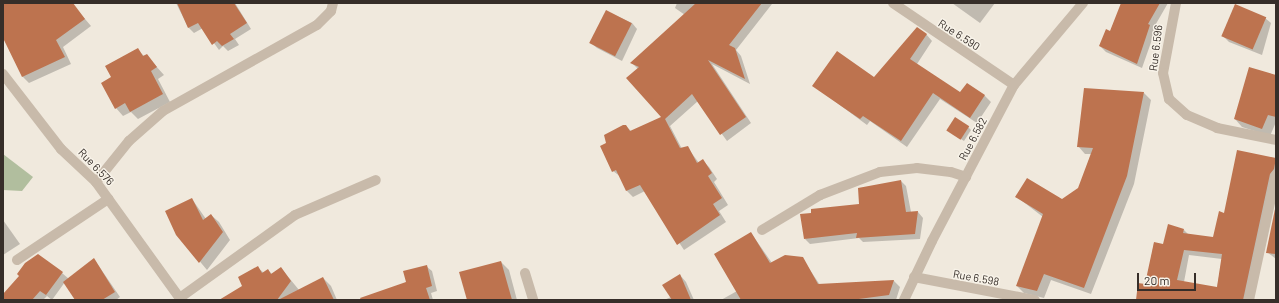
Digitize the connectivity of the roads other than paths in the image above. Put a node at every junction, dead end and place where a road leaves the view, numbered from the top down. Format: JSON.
{"nodes":[{"id":1,"x":334,"y":3,"type":"edge"},
{"id":2,"x":893,"y":3,"type":"edge"},
{"id":3,"x":1083,"y":3,"type":"edge"},
{"id":4,"x":1176,"y":3,"type":"edge"},
{"id":5,"x":3,"y":74,"type":"edge"},
{"id":6,"x":1014,"y":85,"type":"junction"},
{"id":7,"x":1276,"y":140,"type":"edge"},
{"id":8,"x":1276,"y":175,"type":"edge"},
{"id":9,"x":966,"y":177,"type":"junction"},
{"id":10,"x":376,"y":180,"type":"dead end"},
{"id":11,"x":96,"y":182,"type":"junction"},
{"id":12,"x":108,"y":199,"type":"junction"},
{"id":13,"x":762,"y":230,"type":"dead end"},
{"id":14,"x":17,"y":260,"type":"dead end"},
{"id":15,"x":525,"y":273,"type":"dead end"},
{"id":16,"x":914,"y":277,"type":"junction"},
{"id":17,"x":181,"y":299,"type":"edge"},
{"id":18,"x":533,"y":300,"type":"edge"},
{"id":19,"x":904,"y":300,"type":"edge"},
{"id":20,"x":1035,"y":300,"type":"edge"},
{"id":21,"x":1250,"y":300,"type":"edge"}],
"edges":[{"from":1,"to":11,"type":"street"},
{"from":2,"to":6,"type":"street","name":"Rue 6.590"},
{"from":3,"to":6,"type":"street","name":"Rue 6.582"},
{"from":4,"to":7,"type":"street","name":"Rue 6.596"},
{"from":5,"to":11,"type":"street","name":"Rue 6.576"},
{"from":6,"to":9,"type":"street","name":"Rue 6.582"},
{"from":8,"to":21,"type":"street"},
{"from":9,"to":13,"type":"street"},
{"from":9,"to":16,"type":"street","name":"Rue 6.582"},
{"from":10,"to":17,"type":"street"},
{"from":11,"to":12,"type":"street","name":"Rue 6.576"},
{"from":12,"to":14,"type":"street"},
{"from":12,"to":17,"type":"street","name":"Rue 6.576"},
{"from":15,"to":18,"type":"street"},
{"from":16,"to":19,"type":"street","name":"Rue 6.582"},
{"from":16,"to":20,"type":"street","name":"Rue 6.598"}]}
